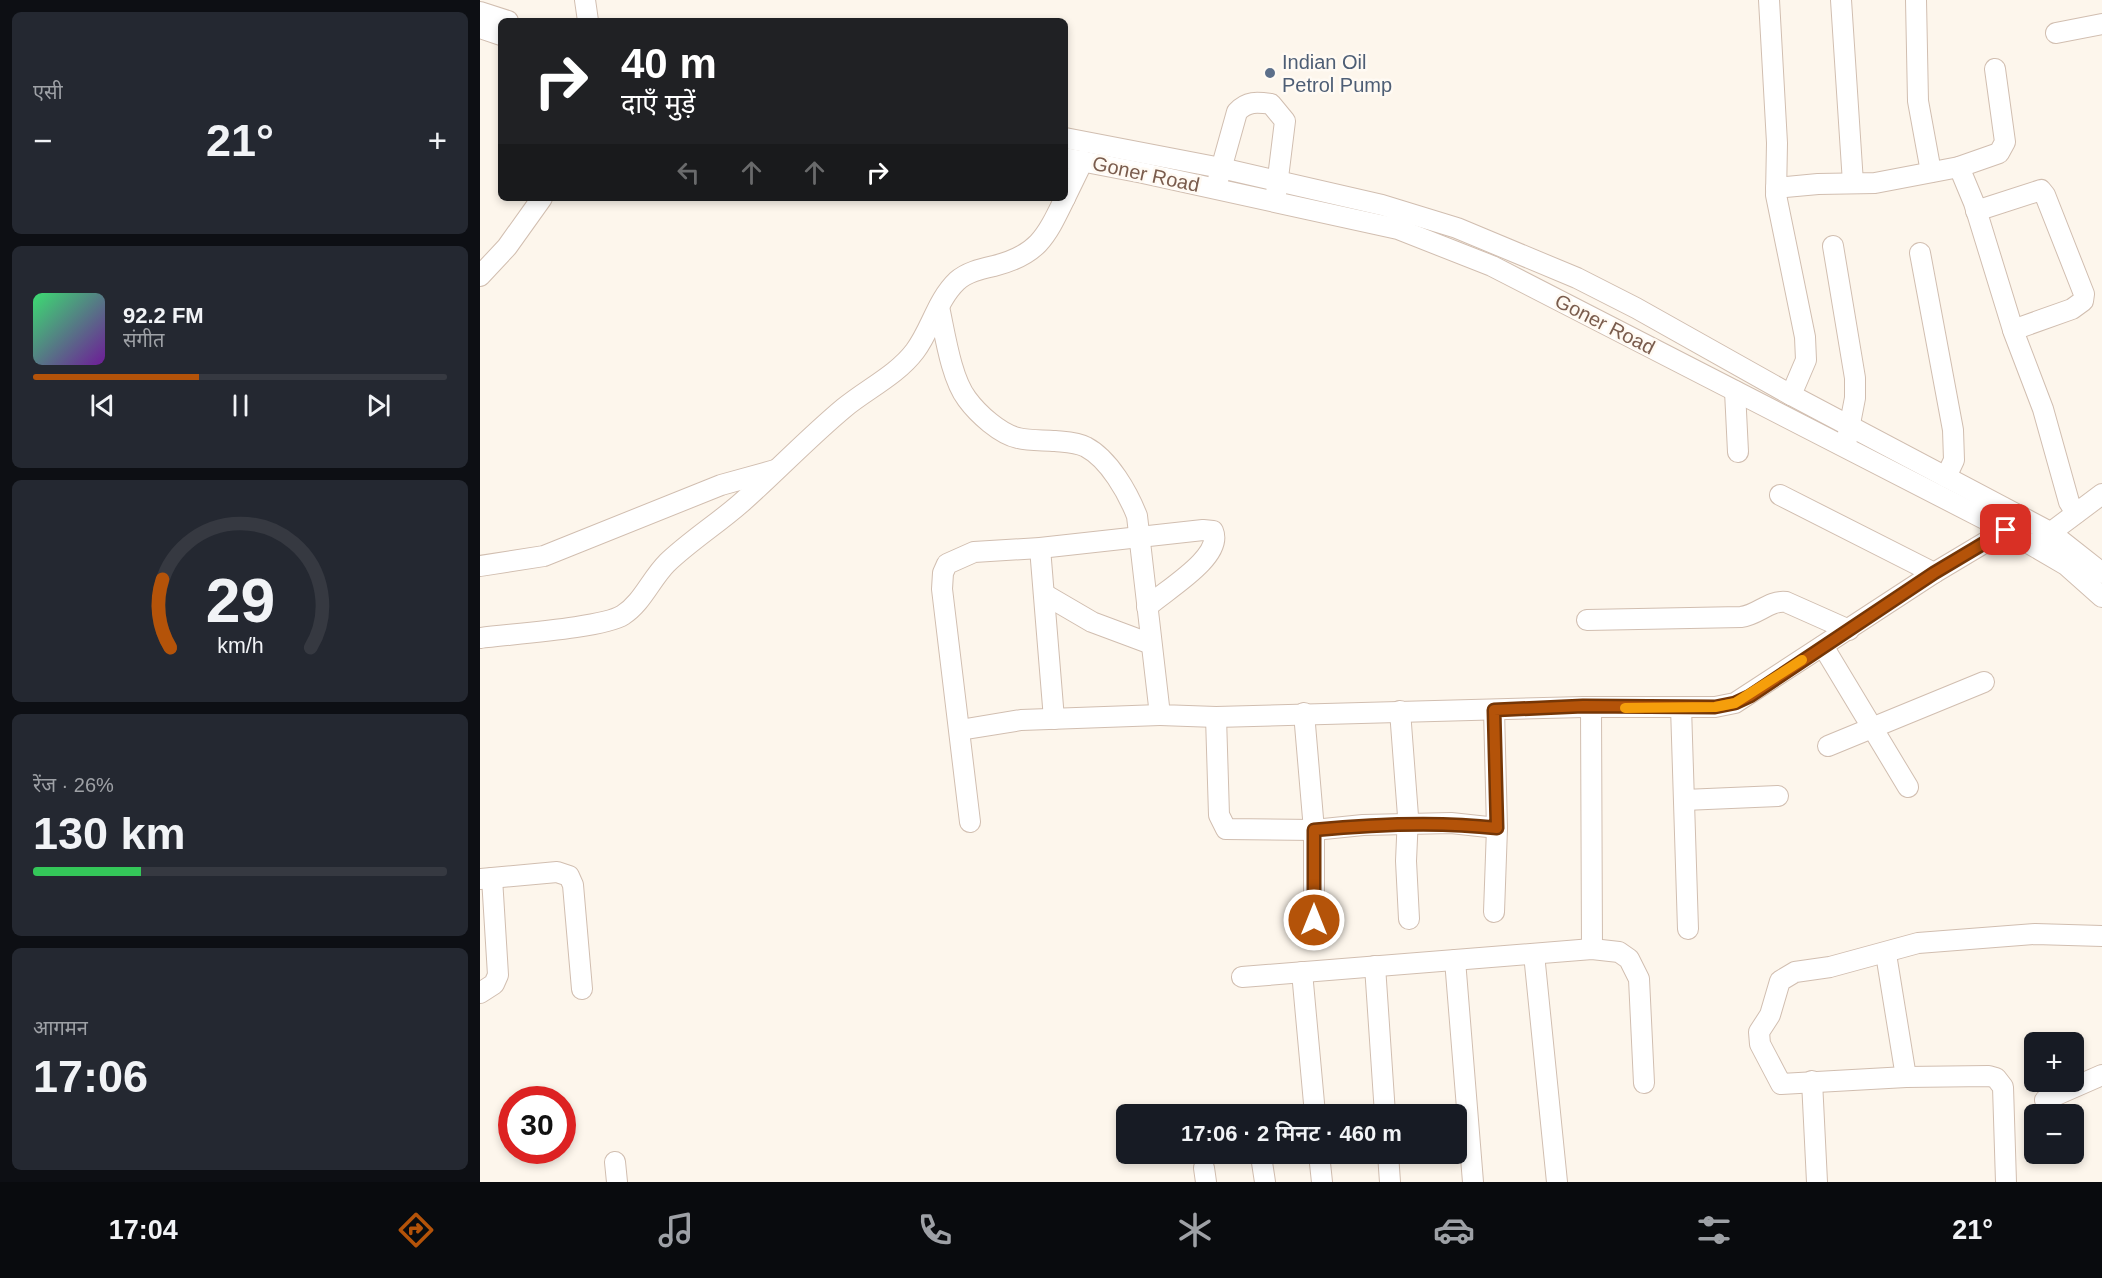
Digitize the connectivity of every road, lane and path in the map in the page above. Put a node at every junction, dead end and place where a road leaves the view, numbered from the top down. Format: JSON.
{"nodes":[{"id":1,"x":585,"y":0,"type":"edge"},
{"id":2,"x":1769,"y":0,"type":"edge"},
{"id":3,"x":1841,"y":0,"type":"edge"},
{"id":4,"x":1916,"y":0,"type":"edge"},
{"id":5,"x":480,"y":12,"type":"edge"},
{"id":6,"x":499,"y":18,"type":"edge"},
{"id":7,"x":588,"y":18,"type":"edge"},
{"id":8,"x":2102,"y":24,"type":"edge"},
{"id":9,"x":480,"y":28,"type":"edge"},
{"id":10,"x":2056,"y":33,"type":"dead end"},
{"id":11,"x":498,"y":34,"type":"edge"},
{"id":12,"x":1995,"y":69,"type":"dead end"},
{"id":13,"x":1068,"y":139,"type":"edge"},
{"id":14,"x":1074,"y":160,"type":"edge"},
{"id":15,"x":1959,"y":167,"type":"junction"},
{"id":16,"x":1221,"y":168,"type":"junction"},
{"id":17,"x":1931,"y":172,"type":"junction"},
{"id":18,"x":1853,"y":183,"type":"junction"},
{"id":19,"x":1068,"y":185,"type":"edge"},
{"id":20,"x":1776,"y":188,"type":"junction"},
{"id":21,"x":1216,"y":189,"type":"junction"},
{"id":22,"x":1277,"y":192,"type":"junction"},
{"id":23,"x":540,"y":201,"type":"edge"},
{"id":24,"x":1064,"y":201,"type":"edge"},
{"id":25,"x":1976,"y":211,"type":"junction"},
{"id":26,"x":1833,"y":246,"type":"dead end"},
{"id":27,"x":1920,"y":253,"type":"dead end"},
{"id":28,"x":480,"y":276,"type":"edge"},
{"id":29,"x":1577,"y":278,"type":"junction"},
{"id":30,"x":1564,"y":303,"type":"junction"},
{"id":31,"x":939,"y":307,"type":"junction"},
{"id":32,"x":2013,"y":330,"type":"junction"},
{"id":33,"x":1735,"y":391,"type":"junction"},
{"id":34,"x":1791,"y":395,"type":"junction"},
{"id":35,"x":1851,"y":427,"type":"junction"},
{"id":36,"x":1845,"y":447,"type":"junction"},
{"id":37,"x":1738,"y":452,"type":"dead end"},
{"id":38,"x":778,"y":469,"type":"junction"},
{"id":39,"x":1946,"y":477,"type":"junction"},
{"id":40,"x":2102,"y":494,"type":"edge"},
{"id":41,"x":1780,"y":495,"type":"dead end"},
{"id":42,"x":2076,"y":513,"type":"junction"},
{"id":43,"x":2011,"y":522,"type":"junction"},
{"id":44,"x":2050,"y":532,"type":"junction"},
{"id":45,"x":1139,"y":538,"type":"junction"},
{"id":46,"x":2034,"y":546,"type":"junction"},
{"id":47,"x":1040,"y":548,"type":"junction"},
{"id":48,"x":480,"y":566,"type":"edge"},
{"id":49,"x":1934,"y":573,"type":"junction"},
{"id":50,"x":2102,"y":573,"type":"edge"},
{"id":51,"x":1044,"y":594,"type":"junction"},
{"id":52,"x":2102,"y":597,"type":"edge"},
{"id":53,"x":1147,"y":607,"type":"junction"},
{"id":54,"x":1587,"y":620,"type":"dead end"},
{"id":55,"x":1849,"y":630,"type":"junction"},
{"id":56,"x":480,"y":638,"type":"edge"},
{"id":57,"x":1151,"y":644,"type":"junction"},
{"id":58,"x":1823,"y":646,"type":"junction"},
{"id":59,"x":1984,"y":682,"type":"dead end"},
{"id":60,"x":1591,"y":707,"type":"junction"},
{"id":61,"x":1681,"y":707,"type":"junction"},
{"id":62,"x":1494,"y":710,"type":"junction"},
{"id":63,"x":1400,"y":711,"type":"junction"},
{"id":64,"x":1304,"y":713,"type":"junction"},
{"id":65,"x":1160,"y":715,"type":"junction"},
{"id":66,"x":1215,"y":717,"type":"junction"},
{"id":67,"x":1054,"y":719,"type":"junction"},
{"id":68,"x":1874,"y":728,"type":"junction"},
{"id":69,"x":960,"y":730,"type":"junction"},
{"id":70,"x":1828,"y":746,"type":"dead end"},
{"id":71,"x":1908,"y":787,"type":"dead end"},
{"id":72,"x":1778,"y":796,"type":"dead end"},
{"id":73,"x":1684,"y":800,"type":"junction"},
{"id":74,"x":970,"y":822,"type":"dead end"},
{"id":75,"x":1407,"y":824,"type":"junction"},
{"id":76,"x":1497,"y":828,"type":"junction"},
{"id":77,"x":1314,"y":830,"type":"junction"},
{"id":78,"x":486,"y":878,"type":"edge"},
{"id":79,"x":1494,"y":912,"type":"dead end"},
{"id":80,"x":1409,"y":919,"type":"dead end"},
{"id":81,"x":1314,"y":920,"type":"dead end"},
{"id":82,"x":1688,"y":929,"type":"dead end"},
{"id":83,"x":2102,"y":936,"type":"edge"},
{"id":84,"x":1592,"y":949,"type":"junction"},
{"id":85,"x":1534,"y":954,"type":"junction"},
{"id":86,"x":1886,"y":954,"type":"junction"},
{"id":87,"x":1455,"y":960,"type":"junction"},
{"id":88,"x":1375,"y":966,"type":"junction"},
{"id":89,"x":1302,"y":972,"type":"junction"},
{"id":90,"x":1242,"y":977,"type":"dead end"},
{"id":91,"x":582,"y":989,"type":"dead end"},
{"id":92,"x":480,"y":993,"type":"edge"},
{"id":93,"x":2102,"y":1075,"type":"edge"},
{"id":94,"x":1906,"y":1077,"type":"junction"},
{"id":95,"x":1812,"y":1082,"type":"junction"},
{"id":96,"x":1644,"y":1083,"type":"dead end"},
{"id":97,"x":2045,"y":1100,"type":"dead end"},
{"id":98,"x":1314,"y":1104,"type":"edge"},
{"id":99,"x":1385,"y":1104,"type":"edge"},
{"id":100,"x":615,"y":1162,"type":"dead end"},
{"id":101,"x":1262,"y":1164,"type":"edge"},
{"id":102,"x":1320,"y":1164,"type":"edge"},
{"id":103,"x":1389,"y":1164,"type":"edge"},
{"id":104,"x":617,"y":1182,"type":"edge"},
{"id":105,"x":1265,"y":1182,"type":"edge"},
{"id":106,"x":1322,"y":1182,"type":"edge"},
{"id":107,"x":1390,"y":1182,"type":"edge"},
{"id":108,"x":1473,"y":1182,"type":"edge"},
{"id":109,"x":1557,"y":1182,"type":"edge"},
{"id":110,"x":1817,"y":1182,"type":"edge"},
{"id":111,"x":2006,"y":1182,"type":"edge"}],
"edges":[{"from":1,"to":7,"type":"street"},
{"from":2,"to":20,"type":"street"},
{"from":3,"to":18,"type":"street"},
{"from":4,"to":17,"type":"street"},
{"from":5,"to":6,"type":"street"},
{"from":8,"to":10,"type":"street"},
{"from":9,"to":11,"type":"street"},
{"from":12,"to":15,"type":"street"},
{"from":13,"to":16,"type":"street","name":"Goner Road"},
{"from":14,"to":19,"type":"street"},
{"from":14,"to":21,"type":"street","name":"Goner Road"},
{"from":15,"to":17,"type":"street"},
{"from":15,"to":25,"type":"street"},
{"from":16,"to":21,"type":"street"},
{"from":16,"to":22,"type":"street","name":"Goner Road"},
{"from":16,"to":22,"type":"street"},
{"from":17,"to":18,"type":"street"},
{"from":18,"to":20,"type":"street"},
{"from":20,"to":34,"type":"street"},
{"from":21,"to":22,"type":"street","name":"Goner Road"},
{"from":22,"to":29,"type":"street","name":"Goner Road"},
{"from":22,"to":30,"type":"street","name":"Goner Road"},
{"from":23,"to":28,"type":"street"},
{"from":24,"to":31,"type":"street"},
{"from":25,"to":32,"type":"street"},
{"from":25,"to":32,"type":"street"},
{"from":26,"to":35,"type":"street"},
{"from":27,"to":39,"type":"street"},
{"from":29,"to":30,"type":"street"},
{"from":29,"to":34,"type":"street","name":"Goner Road"},
{"from":30,"to":33,"type":"street","name":"Goner Road"},
{"from":31,"to":38,"type":"street"},
{"from":31,"to":45,"type":"street"},
{"from":32,"to":42,"type":"street"},
{"from":33,"to":36,"type":"street","name":"Goner Road"},
{"from":33,"to":37,"type":"street"},
{"from":34,"to":35,"type":"street","name":"Goner Road"},
{"from":35,"to":36,"type":"street"},
{"from":35,"to":39,"type":"street","name":"Goner Road"},
{"from":36,"to":43,"type":"street","name":"Goner Road"},
{"from":38,"to":48,"type":"street"},
{"from":38,"to":56,"type":"street"},
{"from":39,"to":43,"type":"street","name":"Goner Road"},
{"from":40,"to":42,"type":"street"},
{"from":41,"to":49,"type":"street"},
{"from":42,"to":44,"type":"street"},
{"from":43,"to":44,"type":"street","name":"Goner Road"},
{"from":43,"to":46,"type":"street","name":"Goner Road"},
{"from":43,"to":49,"type":"street"},
{"from":44,"to":46,"type":"street"},
{"from":44,"to":50,"type":"street","name":"Goner Road"},
{"from":45,"to":47,"type":"street"},
{"from":45,"to":53,"type":"street"},
{"from":45,"to":53,"type":"street"},
{"from":46,"to":52,"type":"street","name":"Goner Road"},
{"from":47,"to":51,"type":"street"},
{"from":47,"to":69,"type":"street"},
{"from":49,"to":55,"type":"street"},
{"from":51,"to":57,"type":"street"},
{"from":51,"to":67,"type":"street"},
{"from":53,"to":57,"type":"street"},
{"from":54,"to":55,"type":"street"},
{"from":55,"to":58,"type":"street"},
{"from":57,"to":65,"type":"street"},
{"from":58,"to":61,"type":"street"},
{"from":58,"to":68,"type":"street"},
{"from":59,"to":68,"type":"street"},
{"from":60,"to":61,"type":"street"},
{"from":60,"to":62,"type":"street"},
{"from":60,"to":84,"type":"street"},
{"from":61,"to":73,"type":"street"},
{"from":62,"to":63,"type":"street"},
{"from":62,"to":76,"type":"street"},
{"from":63,"to":64,"type":"street"},
{"from":63,"to":75,"type":"street"},
{"from":64,"to":66,"type":"street"},
{"from":64,"to":77,"type":"street"},
{"from":65,"to":66,"type":"street"},
{"from":65,"to":67,"type":"street"},
{"from":66,"to":77,"type":"street"},
{"from":67,"to":69,"type":"street"},
{"from":68,"to":70,"type":"street"},
{"from":68,"to":71,"type":"street"},
{"from":69,"to":74,"type":"street"},
{"from":72,"to":73,"type":"street"},
{"from":73,"to":82,"type":"street"},
{"from":75,"to":76,"type":"street"},
{"from":75,"to":77,"type":"street"},
{"from":75,"to":80,"type":"street"},
{"from":76,"to":79,"type":"street"},
{"from":77,"to":81,"type":"street"},
{"from":78,"to":91,"type":"street"},
{"from":78,"to":92,"type":"street"},
{"from":83,"to":86,"type":"street"},
{"from":84,"to":85,"type":"street"},
{"from":84,"to":96,"type":"street"},
{"from":85,"to":87,"type":"street"},
{"from":85,"to":109,"type":"street"},
{"from":86,"to":94,"type":"street"},
{"from":86,"to":95,"type":"street"},
{"from":87,"to":88,"type":"street"},
{"from":87,"to":108,"type":"street"},
{"from":88,"to":89,"type":"street"},
{"from":88,"to":99,"type":"street"},
{"from":89,"to":90,"type":"street"},
{"from":89,"to":98,"type":"street"},
{"from":93,"to":97,"type":"street"},
{"from":94,"to":95,"type":"street"},
{"from":94,"to":111,"type":"street"},
{"from":95,"to":110,"type":"street"},
{"from":100,"to":104,"type":"street"},
{"from":101,"to":105,"type":"street"},
{"from":102,"to":106,"type":"street"},
{"from":103,"to":107,"type":"street"}]}
